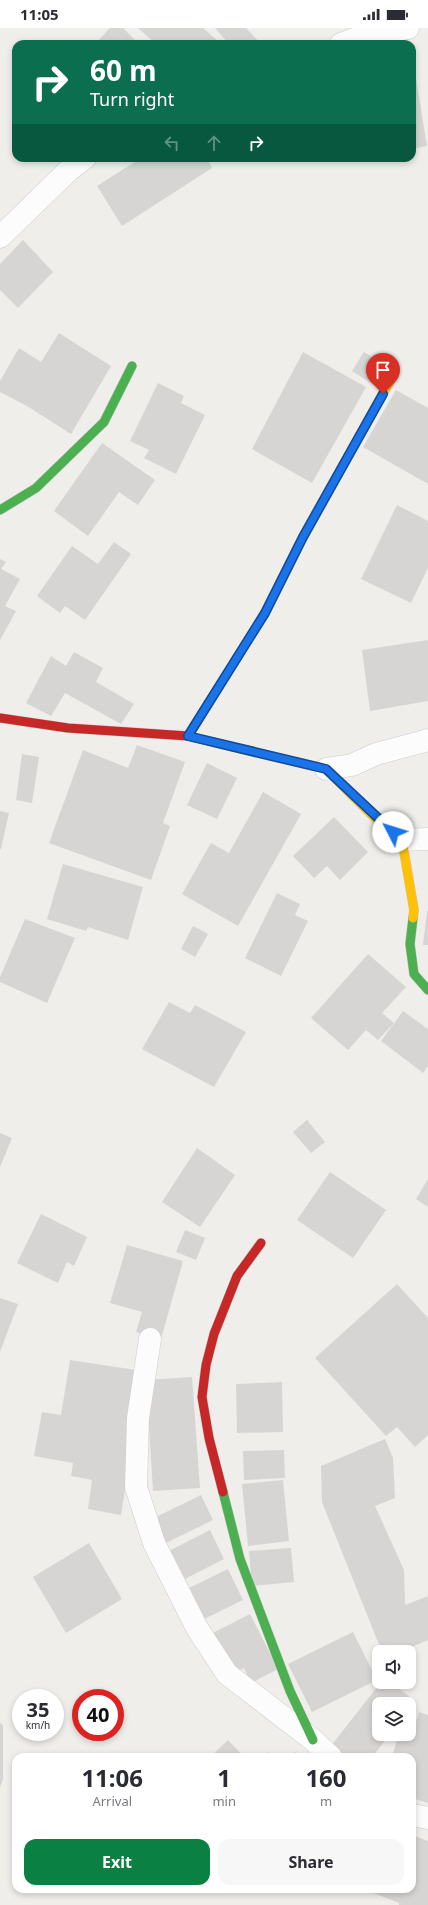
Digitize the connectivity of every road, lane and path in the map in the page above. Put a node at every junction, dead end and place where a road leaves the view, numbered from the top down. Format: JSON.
{"nodes":[{"id":1,"x":408,"y":28,"type":"edge"},
{"id":2,"x":352,"y":40,"type":"edge"},
{"id":3,"x":80,"y":162,"type":"edge"},
{"id":4,"x":0,"y":237,"type":"edge"},
{"id":5,"x":132,"y":366,"type":"dead end"},
{"id":6,"x":390,"y":381,"type":"dead end"},
{"id":7,"x":0,"y":510,"type":"edge"},
{"id":8,"x":0,"y":718,"type":"edge"},
{"id":9,"x":188,"y":736,"type":"junction"},
{"id":10,"x":428,"y":740,"type":"edge"},
{"id":11,"x":326,"y":769,"type":"junction"},
{"id":12,"x":428,"y":839,"type":"edge"},
{"id":13,"x":402,"y":840,"type":"junction"},
{"id":14,"x":428,"y":990,"type":"edge"},
{"id":15,"x":261,"y":1243,"type":"dead end"},
{"id":16,"x":150,"y":1339,"type":"dead end"},
{"id":17,"x":313,"y":1740,"type":"junction"},
{"id":18,"x":327,"y":1753,"type":"edge"},
{"id":19,"x":416,"y":1816,"type":"edge"},
{"id":20,"x":428,"y":1818,"type":"edge"}],
"edges":[{"from":1,"to":2,"type":"street"},
{"from":3,"to":4,"type":"street"},
{"from":5,"to":7,"type":"street"},
{"from":6,"to":9,"type":"street"},
{"from":8,"to":9,"type":"street"},
{"from":9,"to":11,"type":"street"},
{"from":10,"to":11,"type":"street"},
{"from":11,"to":13,"type":"street"},
{"from":12,"to":13,"type":"street"},
{"from":13,"to":14,"type":"street"},
{"from":15,"to":17,"type":"street"},
{"from":16,"to":17,"type":"street"},
{"from":17,"to":18,"type":"street"},
{"from":19,"to":20,"type":"street"}]}
